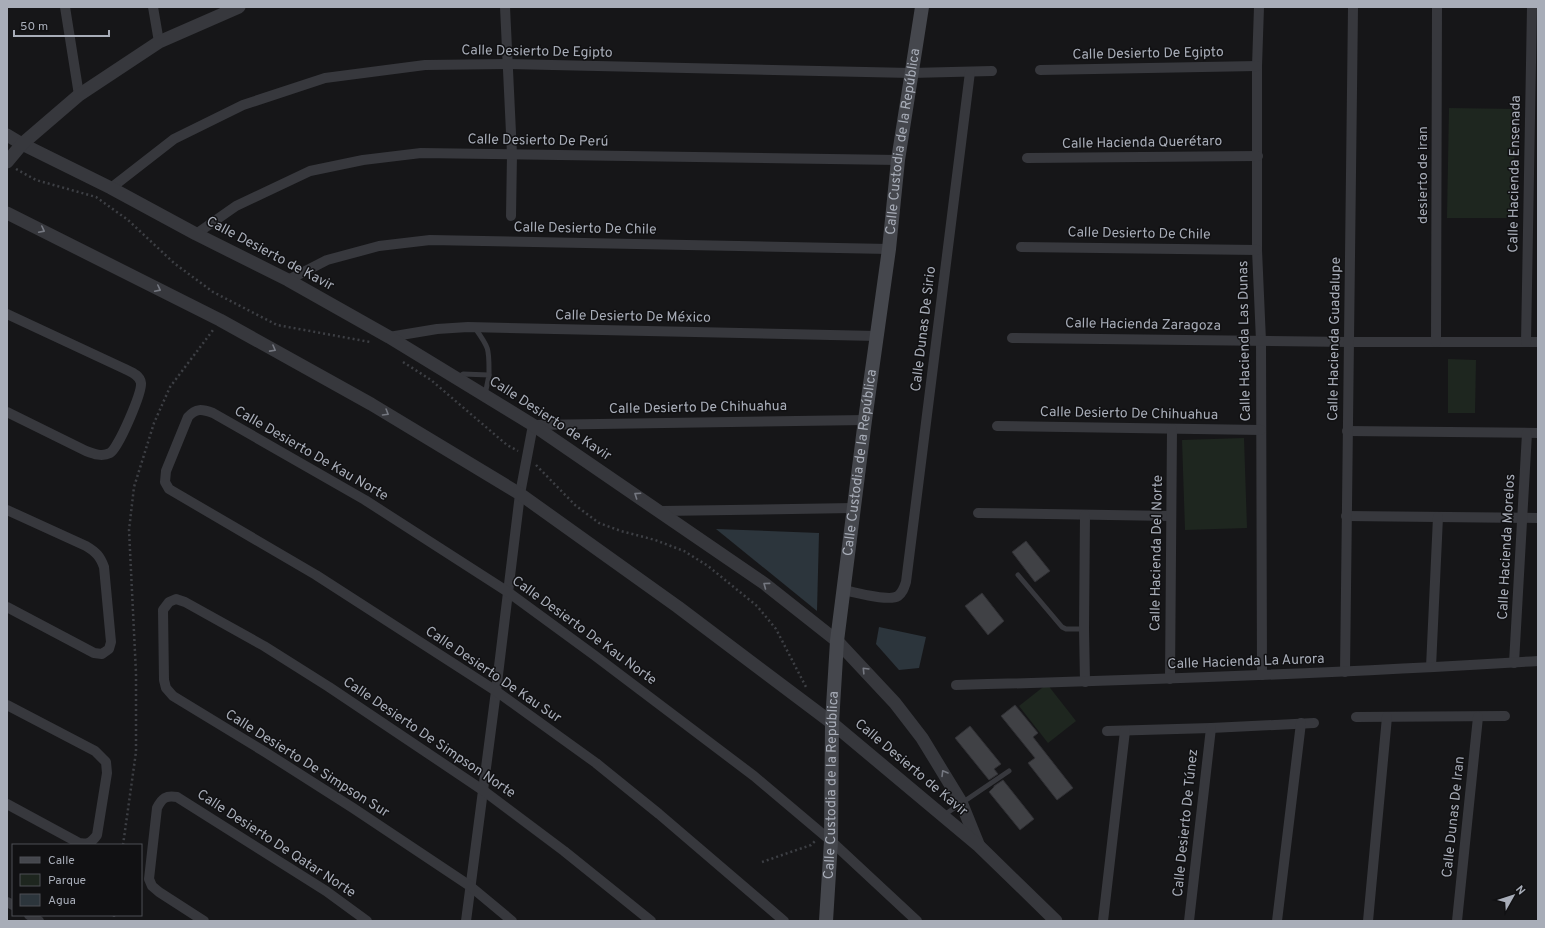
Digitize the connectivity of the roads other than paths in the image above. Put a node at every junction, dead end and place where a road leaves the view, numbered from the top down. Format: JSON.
{"nodes":[{"id":1,"x":65,"y":7,"type":"edge"},
{"id":2,"x":153,"y":7,"type":"edge"},
{"id":3,"x":239,"y":7,"type":"edge"},
{"id":4,"x":505,"y":7,"type":"edge"},
{"id":5,"x":922,"y":7,"type":"edge"},
{"id":6,"x":1260,"y":7,"type":"edge"},
{"id":7,"x":1353,"y":7,"type":"edge"},
{"id":8,"x":1437,"y":7,"type":"edge"},
{"id":9,"x":1532,"y":7,"type":"edge"},
{"id":10,"x":159,"y":42,"type":"junction"},
{"id":11,"x":508,"y":64,"type":"junction"},
{"id":12,"x":1257,"y":66,"type":"junction"},
{"id":13,"x":1040,"y":70,"type":"dead end"},
{"id":14,"x":992,"y":71,"type":"dead end"},
{"id":15,"x":970,"y":72,"type":"junction"},
{"id":16,"x":911,"y":73,"type":"junction"},
{"id":17,"x":79,"y":95,"type":"junction"},
{"id":18,"x":7,"y":135,"type":"edge"},
{"id":19,"x":22,"y":144,"type":"junction"},
{"id":20,"x":512,"y":154,"type":"junction"},
{"id":21,"x":1258,"y":156,"type":"junction"},
{"id":22,"x":1027,"y":158,"type":"dead end"},
{"id":23,"x":898,"y":160,"type":"junction"},
{"id":24,"x":10,"y":164,"type":"edge"},
{"id":25,"x":111,"y":188,"type":"junction"},
{"id":26,"x":7,"y":213,"type":"edge"},
{"id":27,"x":510,"y":216,"type":"dead end"},
{"id":28,"x":196,"y":234,"type":"junction"},
{"id":29,"x":1021,"y":247,"type":"dead end"},
{"id":30,"x":889,"y":249,"type":"junction"},
{"id":31,"x":1257,"y":250,"type":"junction"},
{"id":32,"x":288,"y":280,"type":"junction"},
{"id":33,"x":7,"y":314,"type":"edge"},
{"id":34,"x":474,"y":327,"type":"junction"},
{"id":35,"x":877,"y":336,"type":"junction"},
{"id":36,"x":389,"y":337,"type":"junction"},
{"id":37,"x":1012,"y":338,"type":"dead end"},
{"id":38,"x":1261,"y":341,"type":"junction"},
{"id":39,"x":1348,"y":342,"type":"junction"},
{"id":40,"x":1436,"y":342,"type":"junction"},
{"id":41,"x":1526,"y":342,"type":"junction"},
{"id":42,"x":1538,"y":342,"type":"edge"},
{"id":43,"x":489,"y":375,"type":"junction"},
{"id":44,"x":456,"y":378,"type":"junction"},
{"id":45,"x":485,"y":396,"type":"junction"},
{"id":46,"x":202,"y":409,"type":"joint"},
{"id":47,"x":7,"y":412,"type":"edge"},
{"id":48,"x":865,"y":420,"type":"junction"},
{"id":49,"x":532,"y":425,"type":"junction"},
{"id":50,"x":997,"y":426,"type":"dead end"},
{"id":51,"x":1172,"y":429,"type":"junction"},
{"id":52,"x":1261,"y":430,"type":"junction"},
{"id":53,"x":1347,"y":431,"type":"junction"},
{"id":54,"x":1527,"y":433,"type":"junction"},
{"id":55,"x":1538,"y":433,"type":"edge"},
{"id":56,"x":520,"y":494,"type":"junction"},
{"id":57,"x":853,"y":508,"type":"junction"},
{"id":58,"x":7,"y":510,"type":"edge"},
{"id":59,"x":661,"y":511,"type":"junction"},
{"id":60,"x":978,"y":513,"type":"dead end"},
{"id":61,"x":1085,"y":515,"type":"junction"},
{"id":62,"x":1171,"y":516,"type":"junction"},
{"id":63,"x":1346,"y":516,"type":"junction"},
{"id":64,"x":1438,"y":517,"type":"junction"},
{"id":65,"x":1523,"y":518,"type":"junction"},
{"id":66,"x":1538,"y":518,"type":"edge"},
{"id":67,"x":1018,"y":575,"type":"dead end"},
{"id":68,"x":843,"y":590,"type":"junction"},
{"id":69,"x":508,"y":592,"type":"junction"},
{"id":70,"x":176,"y":599,"type":"joint"},
{"id":71,"x":7,"y":607,"type":"edge"},
{"id":72,"x":1084,"y":629,"type":"junction"},
{"id":73,"x":837,"y":641,"type":"junction"},
{"id":74,"x":1538,"y":661,"type":"edge"},
{"id":75,"x":1514,"y":663,"type":"junction"},
{"id":76,"x":1431,"y":667,"type":"junction"},
{"id":77,"x":1345,"y":672,"type":"junction"},
{"id":78,"x":1262,"y":675,"type":"junction"},
{"id":79,"x":1170,"y":679,"type":"junction"},
{"id":80,"x":1085,"y":682,"type":"junction"},
{"id":81,"x":956,"y":685,"type":"dead end"},
{"id":82,"x":496,"y":691,"type":"junction"},
{"id":83,"x":7,"y":705,"type":"edge"},
{"id":84,"x":1505,"y":716,"type":"dead end"},
{"id":85,"x":1356,"y":717,"type":"dead end"},
{"id":86,"x":1387,"y":717,"type":"junction"},
{"id":87,"x":1478,"y":717,"type":"junction"},
{"id":88,"x":832,"y":723,"type":"junction"},
{"id":89,"x":1301,"y":723,"type":"junction"},
{"id":90,"x":1314,"y":723,"type":"dead end"},
{"id":91,"x":1211,"y":728,"type":"junction"},
{"id":92,"x":1107,"y":731,"type":"dead end"},
{"id":93,"x":1125,"y":731,"type":"junction"},
{"id":94,"x":1009,"y":771,"type":"dead end"},
{"id":95,"x":484,"y":791,"type":"junction"},
{"id":96,"x":961,"y":802,"type":"junction"},
{"id":97,"x":7,"y":804,"type":"edge"},
{"id":98,"x":943,"y":816,"type":"junction"},
{"id":99,"x":826,"y":836,"type":"junction"},
{"id":100,"x":86,"y":844,"type":"edge"},
{"id":101,"x":979,"y":846,"type":"junction"},
{"id":102,"x":470,"y":886,"type":"junction"},
{"id":103,"x":204,"y":921,"type":"edge"},
{"id":104,"x":367,"y":921,"type":"edge"},
{"id":105,"x":466,"y":921,"type":"edge"},
{"id":106,"x":512,"y":921,"type":"edge"},
{"id":107,"x":651,"y":921,"type":"edge"},
{"id":108,"x":784,"y":921,"type":"edge"},
{"id":109,"x":826,"y":921,"type":"edge"},
{"id":110,"x":917,"y":921,"type":"edge"},
{"id":111,"x":1056,"y":921,"type":"edge"},
{"id":112,"x":1103,"y":921,"type":"edge"},
{"id":113,"x":1189,"y":921,"type":"edge"},
{"id":114,"x":1277,"y":921,"type":"edge"},
{"id":115,"x":1368,"y":921,"type":"edge"},
{"id":116,"x":1457,"y":921,"type":"edge"}],
"edges":[{"from":1,"to":17,"type":"street"},
{"from":2,"to":10,"type":"street"},
{"from":3,"to":10,"type":"street"},
{"from":4,"to":11,"type":"street"},
{"from":5,"to":16,"type":"main road","name":"Calle Custodia de la República"},
{"from":6,"to":12,"type":"street","name":"Calle Hacienda Las Dunas"},
{"from":7,"to":39,"type":"street","name":"Calle Hacienda Guadalupe"},
{"from":8,"to":40,"type":"street","name":"desierto de iran"},
{"from":9,"to":41,"type":"street","name":"Calle Hacienda Ensenada"},
{"from":10,"to":17,"type":"street"},
{"from":11,"to":16,"type":"street","name":"Calle Desierto De Egipto"},
{"from":11,"to":20,"type":"street"},
{"from":11,"to":25,"type":"street","name":"Calle Desierto De Egipto"},
{"from":12,"to":13,"type":"street","name":"Calle Desierto De Egipto"},
{"from":12,"to":21,"type":"street","name":"Calle Hacienda Las Dunas"},
{"from":14,"to":15,"type":"street","name":"Calle Desierto De Egipto"},
{"from":15,"to":16,"type":"street","name":"Calle Desierto De Egipto"},
{"from":15,"to":68,"type":"street","name":"Calle Dunas De Sirio"},
{"from":16,"to":23,"type":"main road","name":"Calle Custodia de la República"},
{"from":17,"to":19,"type":"street"},
{"from":18,"to":19,"type":"street","name":"Calle Desierto de Kavir"},
{"from":19,"to":24,"type":"street"},
{"from":19,"to":25,"type":"street","name":"Calle Desierto de Kavir"},
{"from":20,"to":23,"type":"street","name":"Calle Desierto De Perú"},
{"from":20,"to":27,"type":"street"},
{"from":20,"to":28,"type":"street","name":"Calle Desierto De Perú"},
{"from":21,"to":22,"type":"street","name":"Calle Hacienda Querétaro"},
{"from":21,"to":31,"type":"street","name":"Calle Hacienda Las Dunas"},
{"from":23,"to":30,"type":"main road","name":"Calle Custodia de la República"},
{"from":25,"to":28,"type":"street","name":"Calle Desierto de Kavir"},
{"from":26,"to":56,"type":"street","name":"Calle Desierto de Kavir","one_way":true},
{"from":28,"to":32,"type":"street","name":"Calle Desierto de Kavir"},
{"from":29,"to":31,"type":"street","name":"Calle Desierto De Chile"},
{"from":30,"to":32,"type":"street","name":"Calle Desierto De Chile"},
{"from":30,"to":35,"type":"main road","name":"Calle Custodia de la República"},
{"from":31,"to":38,"type":"street","name":"Calle Hacienda Las Dunas"},
{"from":32,"to":36,"type":"street","name":"Calle Desierto de Kavir"},
{"from":33,"to":47,"type":"street"},
{"from":34,"to":35,"type":"street","name":"Calle Desierto De México"},
{"from":34,"to":36,"type":"street","name":"Calle Desierto De México"},
{"from":34,"to":43,"type":"lane"},
{"from":35,"to":48,"type":"main road","name":"Calle Custodia de la República"},
{"from":36,"to":44,"type":"street","name":"Calle Desierto de Kavir"},
{"from":37,"to":38,"type":"street","name":"Calle Hacienda Zaragoza"},
{"from":38,"to":39,"type":"street","name":"Calle Hacienda Zaragoza"},
{"from":38,"to":52,"type":"street","name":"Calle Hacienda Las Dunas"},
{"from":39,"to":40,"type":"street","name":"Calle Hacienda Zaragoza"},
{"from":39,"to":53,"type":"street","name":"Calle Hacienda Guadalupe"},
{"from":40,"to":41,"type":"street","name":"Calle Hacienda Zaragoza"},
{"from":41,"to":42,"type":"street","name":"Calle Hacienda Zaragoza"},
{"from":43,"to":44,"type":"lane"},
{"from":43,"to":45,"type":"lane"},
{"from":44,"to":45,"type":"street","name":"Calle Desierto de Kavir"},
{"from":45,"to":49,"type":"street","name":"Calle Desierto de Kavir"},
{"from":46,"to":69,"type":"street","name":"Calle Desierto De Kau Norte"},
{"from":46,"to":82,"type":"street","name":"Calle Desierto De Kau Sur"},
{"from":48,"to":49,"type":"street","name":"Calle Desierto De Chihuahua"},
{"from":48,"to":57,"type":"main road","name":"Calle Custodia de la República"},
{"from":49,"to":56,"type":"street"},
{"from":59,"to":49,"type":"street","name":"Calle Desierto de Kavir","one_way":true},
{"from":50,"to":51,"type":"street","name":"Calle Desierto De Chihuahua"},
{"from":51,"to":52,"type":"street","name":"Calle Desierto De Chihuahua"},
{"from":51,"to":62,"type":"street","name":"Calle Hacienda Del Norte"},
{"from":52,"to":78,"type":"street","name":"Calle Hacienda Las Dunas"},
{"from":53,"to":54,"type":"street"},
{"from":53,"to":63,"type":"street","name":"Calle Hacienda Guadalupe"},
{"from":54,"to":55,"type":"street"},
{"from":54,"to":65,"type":"street","name":"Calle Hacienda Morelos"},
{"from":56,"to":69,"type":"street"},
{"from":56,"to":88,"type":"street","name":"Calle Desierto de Kavir"},
{"from":57,"to":59,"type":"street"},
{"from":57,"to":68,"type":"main road","name":"Calle Custodia de la República"},
{"from":58,"to":71,"type":"street"},
{"from":73,"to":59,"type":"street","name":"Calle Desierto de Kavir","one_way":true},
{"from":60,"to":61,"type":"street"},
{"from":61,"to":62,"type":"street"},
{"from":61,"to":72,"type":"street"},
{"from":62,"to":79,"type":"street","name":"Calle Hacienda Del Norte"},
{"from":63,"to":64,"type":"street"},
{"from":63,"to":77,"type":"street","name":"Calle Hacienda Guadalupe"},
{"from":64,"to":65,"type":"street"},
{"from":64,"to":76,"type":"street"},
{"from":65,"to":66,"type":"street"},
{"from":65,"to":75,"type":"street","name":"Calle Hacienda Morelos"},
{"from":67,"to":72,"type":"lane"},
{"from":68,"to":73,"type":"main road","name":"Calle Custodia de la República"},
{"from":69,"to":82,"type":"street"},
{"from":69,"to":99,"type":"street","name":"Calle Desierto De Kau Norte"},
{"from":70,"to":95,"type":"street","name":"Calle Desierto De Simpson Norte"},
{"from":70,"to":102,"type":"street","name":"Calle Desierto De Simpson Sur"},
{"from":72,"to":80,"type":"street"},
{"from":73,"to":88,"type":"main road","name":"Calle Custodia de la República"},
{"from":96,"to":73,"type":"street","name":"Calle Desierto de Kavir","one_way":true},
{"from":74,"to":75,"type":"street","name":"Calle Hacienda La Aurora"},
{"from":75,"to":76,"type":"street","name":"Calle Hacienda La Aurora"},
{"from":76,"to":77,"type":"street","name":"Calle Hacienda La Aurora"},
{"from":77,"to":78,"type":"street","name":"Calle Hacienda La Aurora"},
{"from":78,"to":79,"type":"street","name":"Calle Hacienda La Aurora"},
{"from":79,"to":80,"type":"street","name":"Calle Hacienda La Aurora"},
{"from":80,"to":81,"type":"street","name":"Calle Hacienda La Aurora"},
{"from":82,"to":95,"type":"street"},
{"from":82,"to":108,"type":"street","name":"Calle Desierto De Kau Sur"},
{"from":83,"to":100,"type":"street"},
{"from":84,"to":87,"type":"street"},
{"from":85,"to":86,"type":"street"},
{"from":86,"to":87,"type":"street"},
{"from":86,"to":115,"type":"street"},
{"from":87,"to":116,"type":"street","name":"Calle Dunas De Iran"},
{"from":88,"to":98,"type":"street","name":"Calle Desierto de Kavir"},
{"from":88,"to":99,"type":"main road","name":"Calle Custodia de la República"},
{"from":89,"to":90,"type":"street"},
{"from":89,"to":91,"type":"street"},
{"from":89,"to":114,"type":"street"},
{"from":91,"to":93,"type":"street"},
{"from":91,"to":113,"type":"street","name":"Calle Desierto De Túnez"},
{"from":92,"to":93,"type":"street"},
{"from":93,"to":112,"type":"street"},
{"from":94,"to":96,"type":"lane"},
{"from":95,"to":102,"type":"street"},
{"from":95,"to":107,"type":"street","name":"Calle Desierto De Simpson Norte"},
{"from":96,"to":98,"type":"lane"},
{"from":96,"to":101,"type":"street","name":"Calle Desierto de Kavir"},
{"from":97,"to":100,"type":"street"},
{"from":98,"to":101,"type":"street","name":"Calle Desierto de Kavir"},
{"from":99,"to":109,"type":"main road","name":"Calle Custodia de la República"},
{"from":99,"to":110,"type":"street","name":"Calle Desierto De Kau Norte"},
{"from":101,"to":111,"type":"street","name":"Calle Desierto de Kavir"},
{"from":102,"to":105,"type":"street"},
{"from":102,"to":106,"type":"street","name":"Calle Desierto De Simpson Sur"},
{"from":103,"to":104,"type":"street","name":"Calle Desierto De Qatar Norte"}]}
